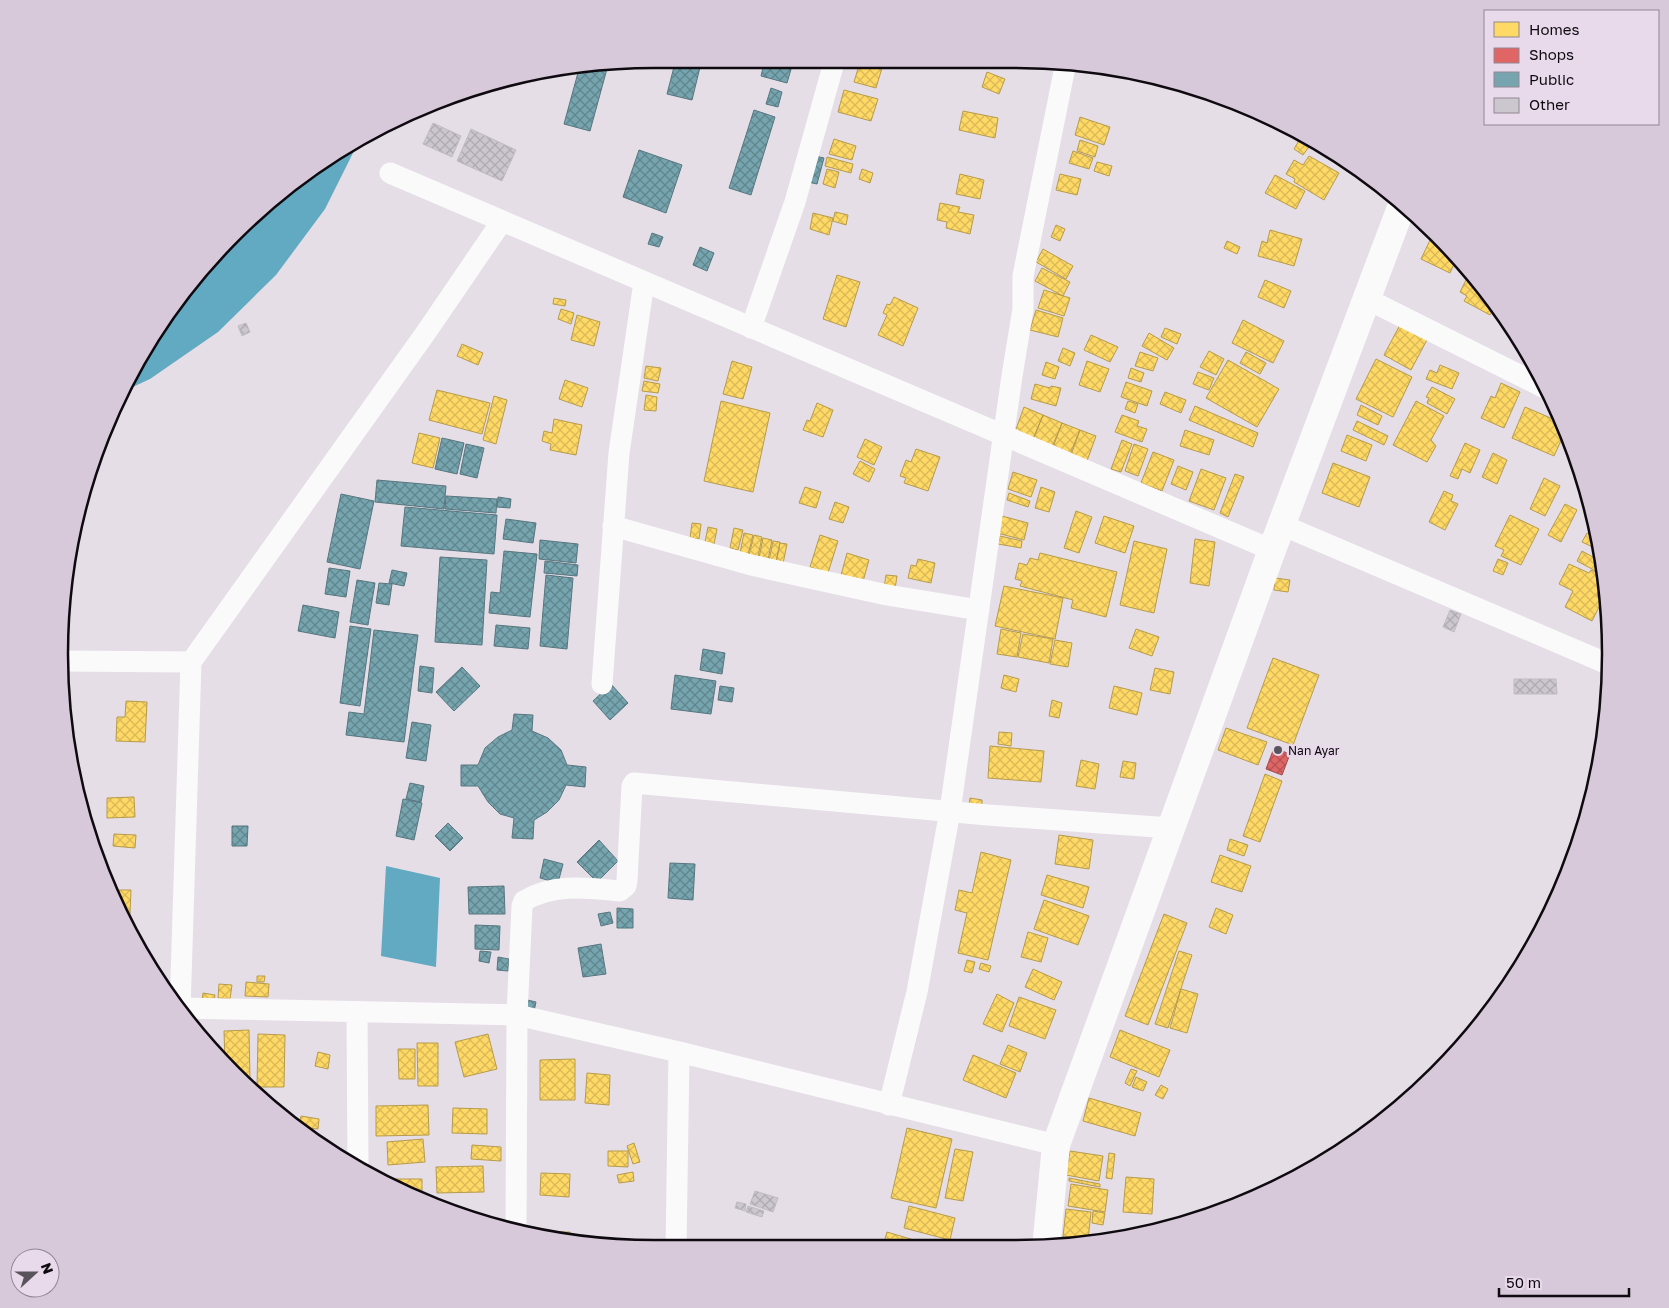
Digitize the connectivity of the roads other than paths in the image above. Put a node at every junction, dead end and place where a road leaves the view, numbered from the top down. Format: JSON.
{"nodes":[{"id":1,"x":832,"y":68,"type":"edge"},
{"id":2,"x":1064,"y":70,"type":"edge"},
{"id":3,"x":390,"y":173,"type":"dead end"},
{"id":4,"x":1400,"y":211,"type":"edge"},
{"id":5,"x":502,"y":221,"type":"junction"},
{"id":6,"x":644,"y":282,"type":"junction"},
{"id":7,"x":1367,"y":299,"type":"junction"},
{"id":8,"x":751,"y":328,"type":"junction"},
{"id":9,"x":1535,"y":383,"type":"edge"},
{"id":10,"x":1004,"y":435,"type":"junction"},
{"id":11,"x":1282,"y":525,"type":"junction"},
{"id":12,"x":613,"y":526,"type":"junction"},
{"id":13,"x":1272,"y":550,"type":"junction"},
{"id":14,"x":979,"y":610,"type":"junction"},
{"id":15,"x":68,"y":660,"type":"edge"},
{"id":16,"x":1602,"y":661,"type":"edge"},
{"id":17,"x":191,"y":662,"type":"junction"},
{"id":18,"x":602,"y":684,"type":"dead end"},
{"id":19,"x":950,"y":811,"type":"junction"},
{"id":20,"x":1171,"y":828,"type":"junction"},
{"id":21,"x":180,"y":999,"type":"edge"},
{"id":22,"x":188,"y":1009,"type":"edge"},
{"id":23,"x":357,"y":1012,"type":"junction"},
{"id":24,"x":517,"y":1014,"type":"junction"},
{"id":25,"x":679,"y":1052,"type":"junction"},
{"id":26,"x":888,"y":1105,"type":"junction"},
{"id":27,"x":1056,"y":1145,"type":"junction"},
{"id":28,"x":358,"y":1160,"type":"edge"},
{"id":29,"x":516,"y":1224,"type":"edge"},
{"id":30,"x":1047,"y":1239,"type":"edge"},
{"id":31,"x":676,"y":1240,"type":"edge"}],
"edges":[{"from":1,"to":8,"type":"street"},
{"from":2,"to":10,"type":"street"},
{"from":3,"to":5,"type":"street"},
{"from":4,"to":7,"type":"main road"},
{"from":5,"to":6,"type":"street"},
{"from":5,"to":17,"type":"street"},
{"from":6,"to":8,"type":"street"},
{"from":6,"to":12,"type":"street"},
{"from":7,"to":9,"type":"street"},
{"from":7,"to":11,"type":"main road"},
{"from":8,"to":10,"type":"street"},
{"from":10,"to":13,"type":"street"},
{"from":10,"to":14,"type":"street"},
{"from":11,"to":13,"type":"main road"},
{"from":11,"to":16,"type":"street"},
{"from":12,"to":14,"type":"street"},
{"from":12,"to":18,"type":"street"},
{"from":13,"to":20,"type":"main road"},
{"from":14,"to":19,"type":"street"},
{"from":15,"to":17,"type":"street"},
{"from":17,"to":21,"type":"street"},
{"from":19,"to":20,"type":"street"},
{"from":19,"to":24,"type":"street"},
{"from":19,"to":26,"type":"street"},
{"from":20,"to":27,"type":"main road"},
{"from":22,"to":23,"type":"street"},
{"from":23,"to":24,"type":"street"},
{"from":23,"to":28,"type":"street"},
{"from":24,"to":25,"type":"street"},
{"from":24,"to":29,"type":"street"},
{"from":25,"to":26,"type":"street"},
{"from":25,"to":31,"type":"street"},
{"from":26,"to":27,"type":"street"},
{"from":27,"to":30,"type":"main road"}]}
